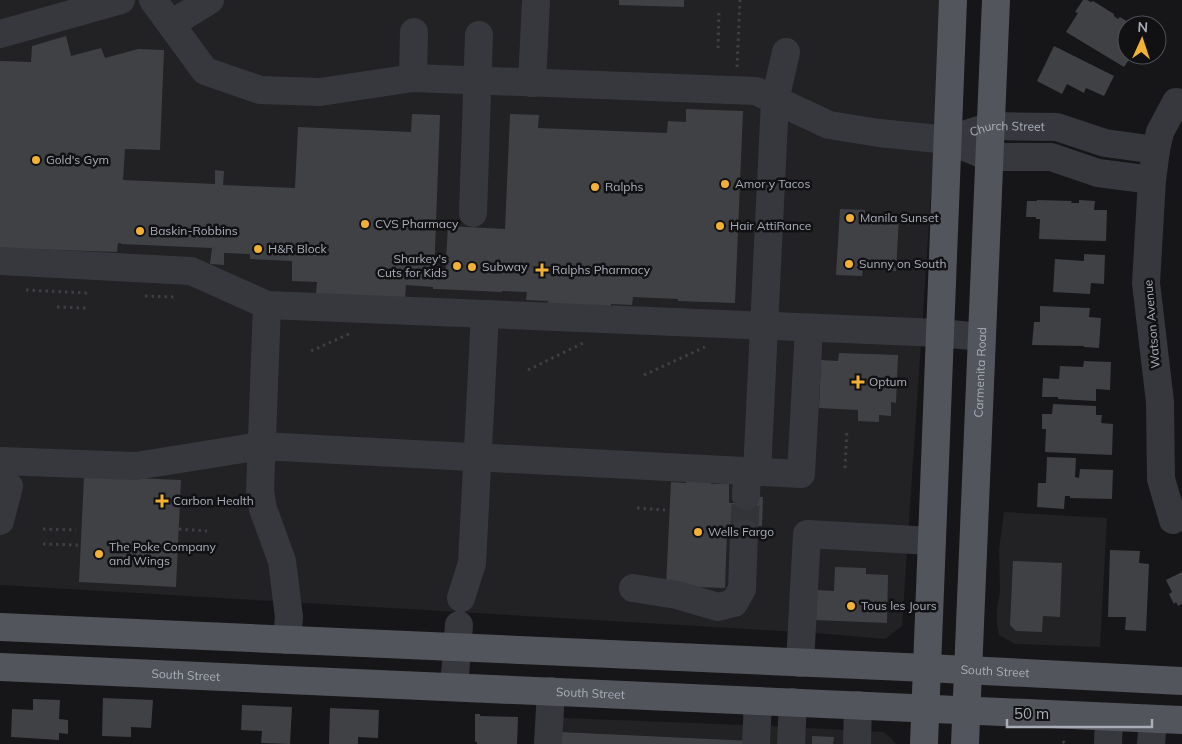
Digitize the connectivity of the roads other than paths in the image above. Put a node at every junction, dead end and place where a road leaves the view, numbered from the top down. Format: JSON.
{"nodes":[{"id":1,"x":122,"y":0,"type":"edge"},
{"id":2,"x":153,"y":0,"type":"edge"},
{"id":3,"x":210,"y":0,"type":"edge"},
{"id":4,"x":536,"y":0,"type":"edge"},
{"id":5,"x":953,"y":0,"type":"edge"},
{"id":6,"x":996,"y":0,"type":"edge"},
{"id":7,"x":171,"y":24,"type":"junction"},
{"id":8,"x":414,"y":32,"type":"dead end"},
{"id":9,"x":0,"y":34,"type":"edge"},
{"id":10,"x":479,"y":35,"type":"dead end"},
{"id":11,"x":786,"y":52,"type":"dead end"},
{"id":12,"x":413,"y":78,"type":"junction"},
{"id":13,"x":477,"y":81,"type":"junction"},
{"id":14,"x":532,"y":83,"type":"junction"},
{"id":15,"x":775,"y":100,"type":"junction"},
{"id":16,"x":1176,"y":102,"type":"dead end"},
{"id":17,"x":990,"y":126,"type":"junction"},
{"id":18,"x":948,"y":140,"type":"junction"},
{"id":19,"x":1156,"y":150,"type":"junction"},
{"id":20,"x":990,"y":157,"type":"junction"},
{"id":21,"x":1152,"y":180,"type":"junction"},
{"id":22,"x":473,"y":213,"type":"dead end"},
{"id":23,"x":0,"y":261,"type":"edge"},
{"id":24,"x":268,"y":305,"type":"junction"},
{"id":25,"x":485,"y":314,"type":"junction"},
{"id":26,"x":764,"y":326,"type":"junction"},
{"id":27,"x":809,"y":328,"type":"junction"},
{"id":28,"x":940,"y":333,"type":"junction"},
{"id":29,"x":982,"y":337,"type":"junction"},
{"id":30,"x":261,"y":446,"type":"junction"},
{"id":31,"x":478,"y":457,"type":"junction"},
{"id":32,"x":0,"y":469,"type":"edge"},
{"id":33,"x":750,"y":480,"type":"junction"},
{"id":34,"x":1173,"y":520,"type":"dead end"},
{"id":35,"x":0,"y":521,"type":"edge"},
{"id":36,"x":744,"y":533,"type":"tunnel mouth"},
{"id":37,"x":932,"y":541,"type":"junction"},
{"id":38,"x":633,"y":588,"type":"dead end"},
{"id":39,"x":462,"y":598,"type":"dead end"},
{"id":40,"x":0,"y":627,"type":"edge"},
{"id":41,"x":458,"y":636,"type":"junction"},
{"id":42,"x":287,"y":640,"type":"junction"},
{"id":43,"x":800,"y":663,"type":"junction"},
{"id":44,"x":0,"y":667,"type":"edge"},
{"id":45,"x":927,"y":668,"type":"junction"},
{"id":46,"x":968,"y":670,"type":"junction"},
{"id":47,"x":1182,"y":681,"type":"edge"},
{"id":48,"x":454,"y":687,"type":"junction"},
{"id":49,"x":551,"y":691,"type":"junction"},
{"id":50,"x":758,"y":701,"type":"junction"},
{"id":51,"x":793,"y":702,"type":"junction"},
{"id":52,"x":858,"y":705,"type":"junction"},
{"id":53,"x":926,"y":708,"type":"junction"},
{"id":54,"x":966,"y":710,"type":"junction"},
{"id":55,"x":1109,"y":717,"type":"junction"},
{"id":56,"x":1182,"y":720,"type":"edge"},
{"id":57,"x":1152,"y":732,"type":"edge"},
{"id":58,"x":548,"y":744,"type":"edge"},
{"id":59,"x":756,"y":744,"type":"edge"},
{"id":60,"x":791,"y":744,"type":"edge"},
{"id":61,"x":856,"y":744,"type":"edge"},
{"id":62,"x":924,"y":744,"type":"edge"},
{"id":63,"x":965,"y":744,"type":"edge"},
{"id":64,"x":1108,"y":744,"type":"edge"}],
"edges":[{"from":1,"to":9,"type":"street"},
{"from":2,"to":7,"type":"street"},
{"from":3,"to":7,"type":"street"},
{"from":4,"to":14,"type":"street"},
{"from":5,"to":18,"type":"main road"},
{"from":6,"to":17,"type":"main road","name":"Carmenita Road"},
{"from":7,"to":12,"type":"street"},
{"from":8,"to":12,"type":"street"},
{"from":10,"to":13,"type":"street"},
{"from":11,"to":15,"type":"street"},
{"from":12,"to":13,"type":"street"},
{"from":13,"to":14,"type":"street"},
{"from":13,"to":22,"type":"street"},
{"from":14,"to":15,"type":"street"},
{"from":15,"to":18,"type":"street"},
{"from":15,"to":26,"type":"street"},
{"from":16,"to":19,"type":"street","name":"Watson Avenue"},
{"from":17,"to":18,"type":"street","name":"Church Street"},
{"from":17,"to":19,"type":"street","name":"Church Street"},
{"from":17,"to":20,"type":"main road","name":"Carmenita Road"},
{"from":18,"to":20,"type":"street","name":"Church Street"},
{"from":18,"to":28,"type":"main road"},
{"from":19,"to":21,"type":"street","name":"Watson Avenue"},
{"from":20,"to":21,"type":"street","name":"Church Street"},
{"from":20,"to":29,"type":"main road","name":"Carmenita Road"},
{"from":21,"to":34,"type":"street","name":"Watson Avenue"},
{"from":23,"to":24,"type":"street"},
{"from":24,"to":25,"type":"street"},
{"from":24,"to":30,"type":"street"},
{"from":25,"to":26,"type":"street"},
{"from":25,"to":31,"type":"street"},
{"from":26,"to":27,"type":"street"},
{"from":26,"to":33,"type":"street"},
{"from":27,"to":28,"type":"street"},
{"from":27,"to":33,"type":"street"},
{"from":28,"to":29,"type":"street"},
{"from":28,"to":37,"type":"main road"},
{"from":29,"to":46,"type":"main road","name":"Carmenita Road"},
{"from":30,"to":31,"type":"street"},
{"from":30,"to":32,"type":"street"},
{"from":30,"to":42,"type":"street"},
{"from":31,"to":33,"type":"street"},
{"from":31,"to":39,"type":"street"},
{"from":32,"to":35,"type":"street"},
{"from":36,"to":38,"type":"street"},
{"from":37,"to":43,"type":"street"},
{"from":37,"to":45,"type":"main road"},
{"from":40,"to":42,"type":"main road","name":"South Street"},
{"from":41,"to":42,"type":"main road","name":"South Street"},
{"from":41,"to":43,"type":"main road","name":"South Street"},
{"from":41,"to":48,"type":"street"},
{"from":43,"to":45,"type":"main road","name":"South Street"},
{"from":44,"to":48,"type":"main road","name":"South Street"},
{"from":45,"to":46,"type":"main road","name":"South Street"},
{"from":45,"to":53,"type":"main road"},
{"from":46,"to":47,"type":"main road","name":"South Street"},
{"from":46,"to":54,"type":"main road","name":"Carmenita Road"},
{"from":48,"to":49,"type":"main road","name":"South Street"},
{"from":49,"to":50,"type":"main road","name":"South Street"},
{"from":49,"to":58,"type":"street"},
{"from":50,"to":51,"type":"main road","name":"South Street"},
{"from":50,"to":59,"type":"street"},
{"from":51,"to":52,"type":"main road","name":"South Street"},
{"from":51,"to":60,"type":"street"},
{"from":52,"to":53,"type":"main road","name":"South Street"},
{"from":52,"to":61,"type":"street"},
{"from":53,"to":54,"type":"main road","name":"South Street"},
{"from":53,"to":62,"type":"main road"},
{"from":54,"to":55,"type":"main road","name":"South Street"},
{"from":54,"to":63,"type":"main road","name":"Carmenita Road"},
{"from":55,"to":57,"type":"main road","name":"South Street"},
{"from":55,"to":64,"type":"street"},
{"from":56,"to":57,"type":"main road","name":"South Street"}]}
